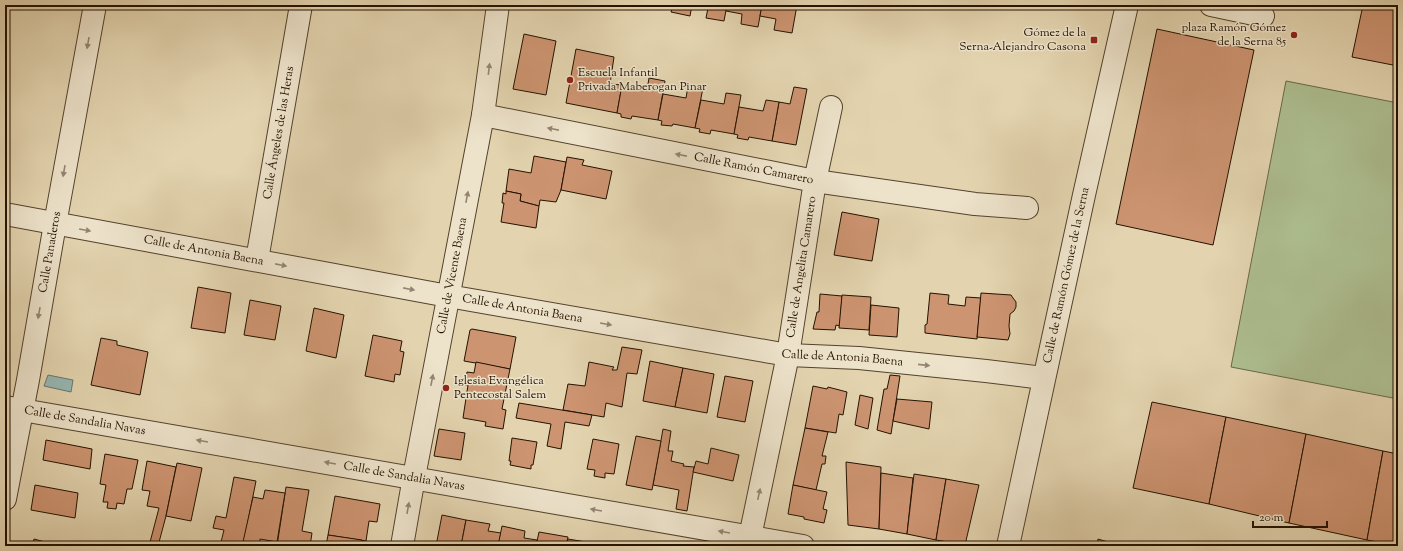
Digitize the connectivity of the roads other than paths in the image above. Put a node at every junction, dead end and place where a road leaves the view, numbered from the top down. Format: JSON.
{"nodes":[{"id":1,"x":95,"y":5,"type":"edge"},
{"id":2,"x":301,"y":5,"type":"edge"},
{"id":3,"x":498,"y":5,"type":"edge"},
{"id":4,"x":1127,"y":5,"type":"edge"},
{"id":5,"x":1211,"y":5,"type":"edge"},
{"id":6,"x":1263,"y":16,"type":"dead end"},
{"id":7,"x":831,"y":107,"type":"dead end"},
{"id":8,"x":483,"y":115,"type":"junction"},
{"id":9,"x":815,"y":181,"type":"junction"},
{"id":10,"x":1027,"y":208,"type":"dead end"},
{"id":11,"x":5,"y":214,"type":"edge"},
{"id":12,"x":55,"y":224,"type":"junction"},
{"id":13,"x":257,"y":260,"type":"junction"},
{"id":14,"x":448,"y":296,"type":"junction"},
{"id":15,"x":788,"y":355,"type":"junction"},
{"id":16,"x":1043,"y":378,"type":"junction"},
{"id":17,"x":13,"y":408,"type":"edge"},
{"id":18,"x":414,"y":477,"type":"junction"},
{"id":19,"x":5,"y":499,"type":"edge"},
{"id":20,"x":750,"y":541,"type":"edge"},
{"id":21,"x":402,"y":546,"type":"edge"},
{"id":22,"x":804,"y":546,"type":"edge"},
{"id":23,"x":1008,"y":546,"type":"edge"}],
"edges":[{"from":1,"to":12,"type":"street","name":"Calle Panaderos","one_way":true},
{"from":2,"to":13,"type":"street","name":"Calle Ángeles de las Heras"},
{"from":8,"to":3,"type":"street","name":"Calle de Vicente Baena","one_way":true},
{"from":4,"to":16,"type":"street","name":"Calle de Ramón Gómez de la Serna"},
{"from":5,"to":6,"type":"street"},
{"from":7,"to":9,"type":"street","name":"Calle de Angelita Camarero"},
{"from":9,"to":8,"type":"street","name":"Calle Ramón Camarero","one_way":true},
{"from":14,"to":8,"type":"street","name":"Calle de Vicente Baena","one_way":true},
{"from":9,"to":10,"type":"street","name":"Calle Ramón Camarero"},
{"from":9,"to":15,"type":"street","name":"Calle de Angelita Camarero"},
{"from":11,"to":12,"type":"street","name":"Calle de Antonia Baena"},
{"from":12,"to":13,"type":"street","name":"Calle de Antonia Baena","one_way":true},
{"from":12,"to":17,"type":"street","name":"Calle Panaderos","one_way":true},
{"from":13,"to":14,"type":"street","name":"Calle de Antonia Baena","one_way":true},
{"from":14,"to":15,"type":"street","name":"Calle de Antonia Baena","one_way":true},
{"from":18,"to":14,"type":"street","name":"Calle de Vicente Baena","one_way":true},
{"from":15,"to":16,"type":"street","name":"Calle de Antonia Baena","one_way":true},
{"from":20,"to":15,"type":"street","name":"Calle de Angelita Camarero","one_way":true},
{"from":16,"to":23,"type":"street","name":"Calle de Ramón Gómez de la Serna"},
{"from":18,"to":17,"type":"street","name":"Calle de Sandalia Navas","one_way":true},
{"from":17,"to":19,"type":"street","name":"Calle Panaderos"},
{"from":20,"to":18,"type":"street","name":"Calle de Sandalia Navas","one_way":true},
{"from":21,"to":18,"type":"street","name":"Calle de Vicente Baena","one_way":true},
{"from":20,"to":22,"type":"street","name":"Calle de Sandalia Navas"}]}
